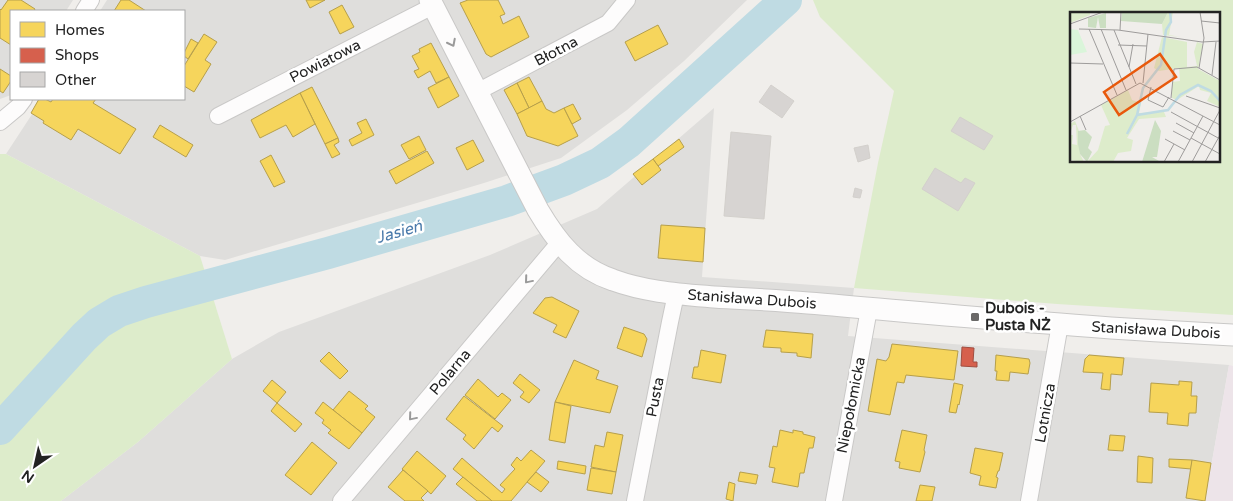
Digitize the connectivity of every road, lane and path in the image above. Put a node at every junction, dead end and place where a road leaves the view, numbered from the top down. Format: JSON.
{"nodes":[{"id":1,"x":627,"y":0,"type":"edge"},
{"id":2,"x":431,"y":3,"type":"edge"},
{"id":3,"x":477,"y":92,"type":"junction"},
{"id":4,"x":23,"y":100,"type":"edge"},
{"id":5,"x":218,"y":116,"type":"dead end"},
{"id":6,"x":0,"y":122,"type":"edge"},
{"id":7,"x":559,"y":242,"type":"junction"},
{"id":8,"x":676,"y":294,"type":"junction"},
{"id":9,"x":870,"y":309,"type":"junction"},
{"id":10,"x":1060,"y":324,"type":"junction"},
{"id":11,"x":1233,"y":335,"type":"edge"},
{"id":12,"x":341,"y":501,"type":"edge"},
{"id":13,"x":635,"y":501,"type":"edge"},
{"id":14,"x":834,"y":501,"type":"edge"},
{"id":15,"x":1029,"y":501,"type":"edge"}],
"edges":[{"from":1,"to":3,"type":"street","name":"Błotna"},
{"from":2,"to":3,"type":"street","name":"Stanisława Dubois","one_way":true},
{"from":2,"to":5,"type":"street","name":"Powiatowa"},
{"from":3,"to":7,"type":"street","name":"Stanisława Dubois"},
{"from":4,"to":6,"type":"street"},
{"from":7,"to":8,"type":"street","name":"Stanisława Dubois"},
{"from":7,"to":12,"type":"street","name":"Polarna","one_way":true},
{"from":8,"to":9,"type":"street","name":"Stanisława Dubois"},
{"from":8,"to":13,"type":"street","name":"Pusta"},
{"from":9,"to":10,"type":"street","name":"Stanisława Dubois"},
{"from":9,"to":14,"type":"street","name":"Niepołomicka"},
{"from":10,"to":11,"type":"street","name":"Stanisława Dubois"},
{"from":10,"to":15,"type":"street","name":"Lotnicza"}]}
